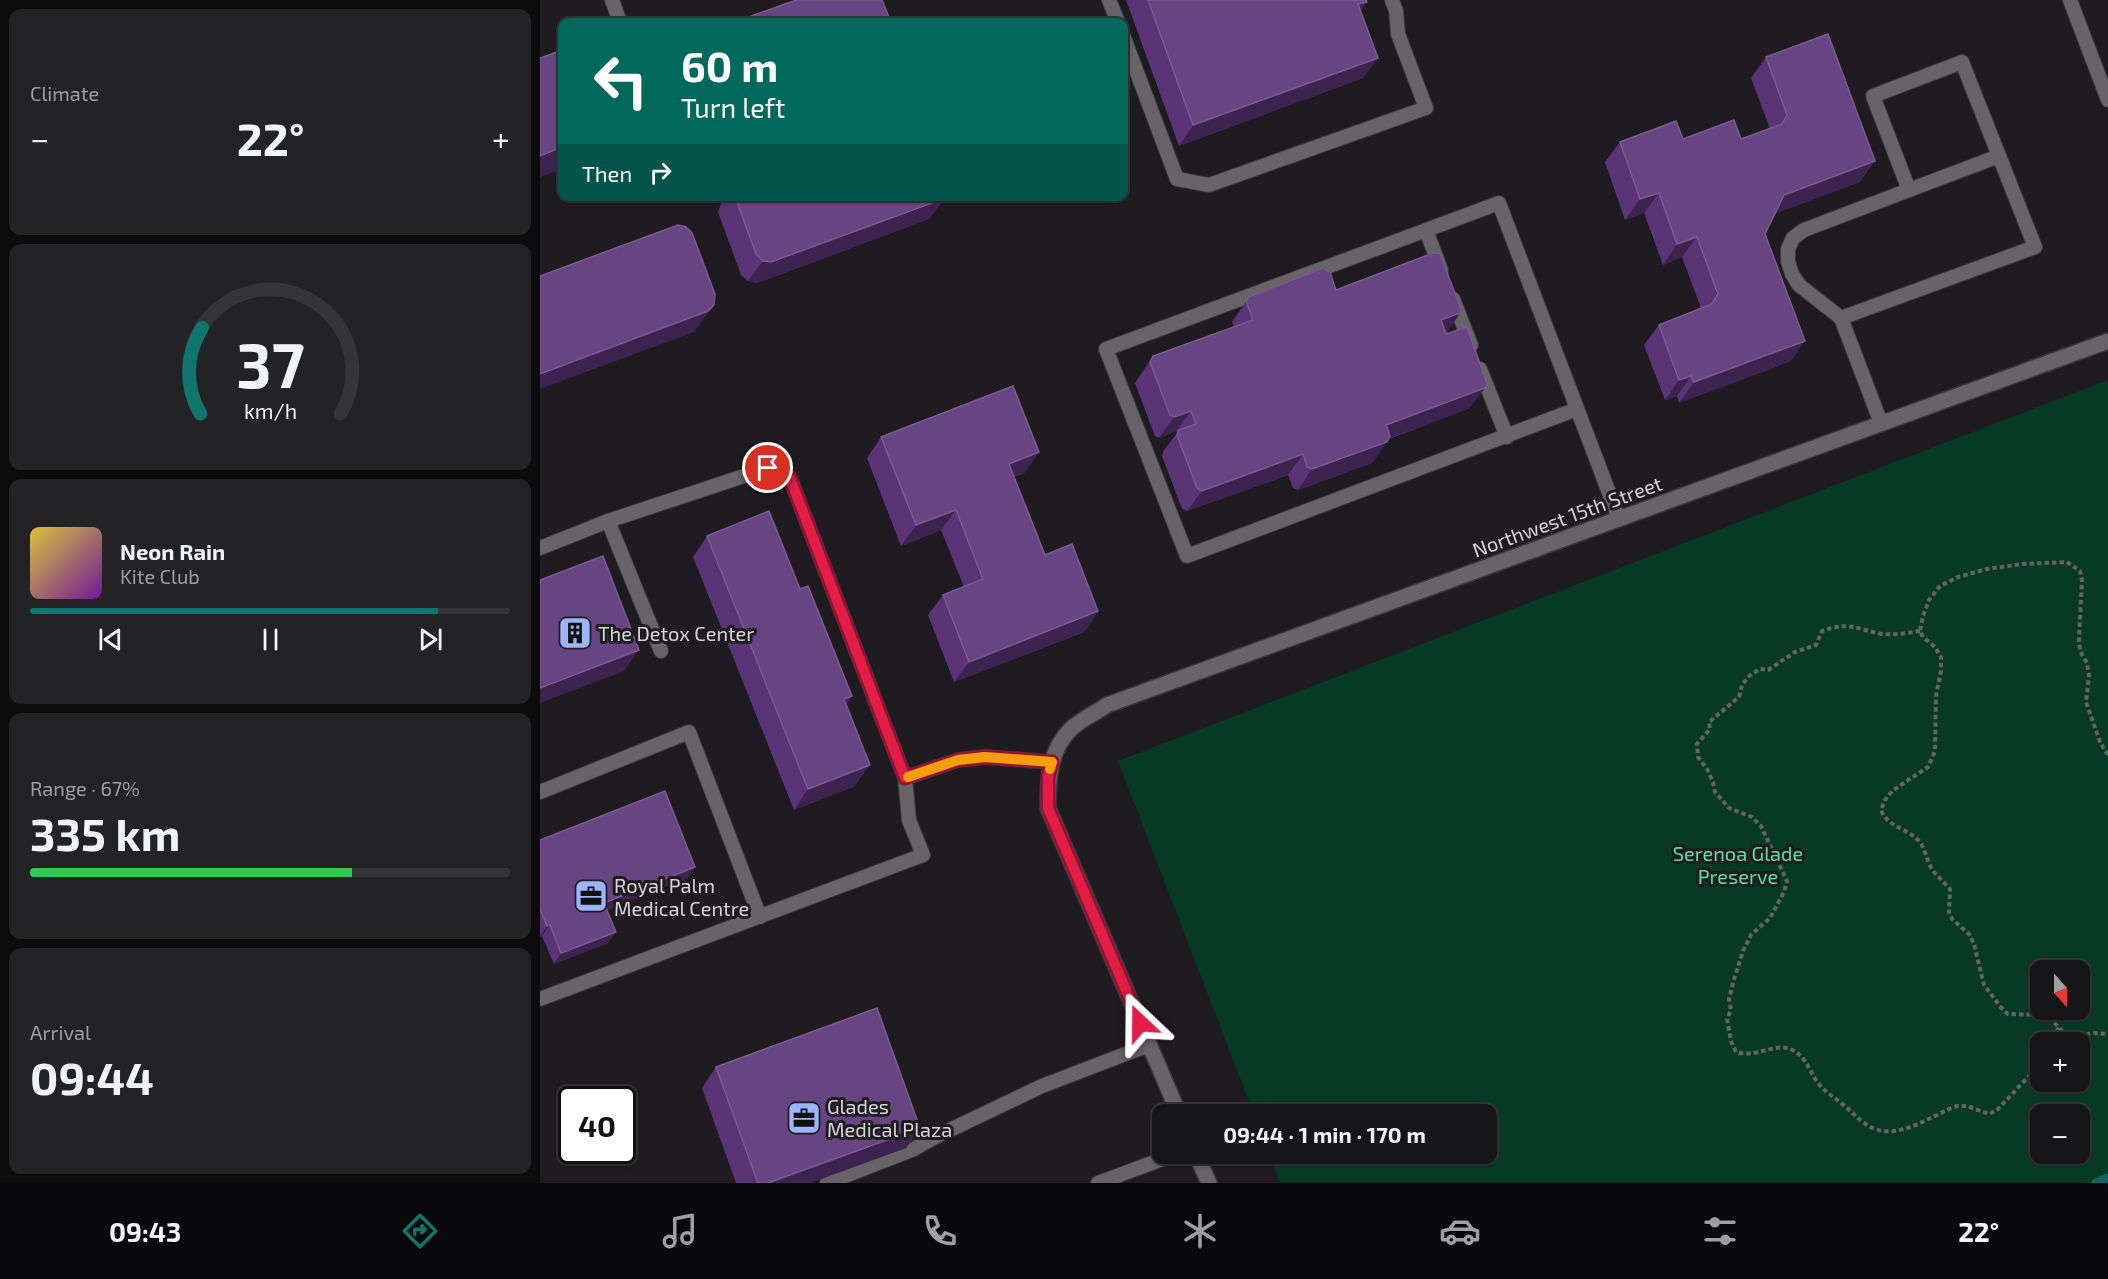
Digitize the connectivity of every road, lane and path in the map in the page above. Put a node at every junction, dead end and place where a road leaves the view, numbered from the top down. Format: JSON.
{"nodes":[{"id":1,"x":612,"y":0,"type":"edge"},
{"id":2,"x":1109,"y":0,"type":"edge"},
{"id":3,"x":1392,"y":0,"type":"edge"},
{"id":4,"x":2070,"y":0,"type":"edge"},
{"id":5,"x":619,"y":18,"type":"edge"},
{"id":6,"x":1116,"y":18,"type":"edge"},
{"id":7,"x":1128,"y":49,"type":"edge"},
{"id":8,"x":2108,"y":100,"type":"edge"},
{"id":9,"x":1999,"y":156,"type":"junction"},
{"id":10,"x":1910,"y":190,"type":"junction"},
{"id":11,"x":1426,"y":230,"type":"junction"},
{"id":12,"x":1841,"y":318,"type":"junction"},
{"id":13,"x":2108,"y":341,"type":"edge"},
{"id":14,"x":1577,"y":409,"type":"junction"},
{"id":15,"x":1881,"y":423,"type":"junction"},
{"id":16,"x":1507,"y":437,"type":"junction"},
{"id":17,"x":1619,"y":519,"type":"junction"},
{"id":18,"x":608,"y":521,"type":"junction"},
{"id":19,"x":540,"y":548,"type":"edge"},
{"id":20,"x":1920,"y":631,"type":"junction"},
{"id":21,"x":661,"y":651,"type":"dead end"},
{"id":22,"x":2108,"y":755,"type":"edge"},
{"id":23,"x":1053,"y":757,"type":"junction"},
{"id":24,"x":905,"y":778,"type":"junction"},
{"id":25,"x":540,"y":792,"type":"edge"},
{"id":26,"x":759,"y":917,"type":"junction"},
{"id":27,"x":540,"y":999,"type":"edge"},
{"id":28,"x":2059,"y":1028,"type":"junction"},
{"id":29,"x":2056,"y":1032,"type":"edge"},
{"id":30,"x":2108,"y":1034,"type":"edge"},
{"id":31,"x":1149,"y":1045,"type":"junction"},
{"id":32,"x":2030,"y":1075,"type":"edge"},
{"id":33,"x":1175,"y":1104,"type":"edge"},
{"id":34,"x":1152,"y":1163,"type":"edge"},
{"id":35,"x":1200,"y":1164,"type":"edge"},
{"id":36,"x":826,"y":1183,"type":"edge"},
{"id":37,"x":1098,"y":1183,"type":"edge"},
{"id":38,"x":1209,"y":1183,"type":"edge"}],
"edges":[{"from":1,"to":5,"type":"lane"},
{"from":2,"to":6,"type":"lane"},
{"from":3,"to":7,"type":"lane"},
{"from":4,"to":8,"type":"lane"},
{"from":9,"to":10,"type":"lane"},
{"from":9,"to":10,"type":"lane"},
{"from":9,"to":12,"type":"lane"},
{"from":10,"to":12,"type":"lane"},
{"from":11,"to":14,"type":"lane"},
{"from":11,"to":16,"type":"lane"},
{"from":11,"to":16,"type":"lane"},
{"from":12,"to":15,"type":"lane"},
{"from":13,"to":15,"type":"street","name":"Northwest 15th Street"},
{"from":14,"to":16,"type":"lane"},
{"from":14,"to":17,"type":"lane"},
{"from":15,"to":17,"type":"street","name":"Northwest 15th Street"},
{"from":17,"to":23,"type":"street","name":"Northwest 15th Street"},
{"from":18,"to":19,"type":"lane"},
{"from":18,"to":21,"type":"lane"},
{"from":18,"to":24,"type":"lane"},
{"from":20,"to":22,"type":"path"},
{"from":20,"to":28,"type":"path"},
{"from":20,"to":32,"type":"path"},
{"from":23,"to":24,"type":"lane"},
{"from":23,"to":31,"type":"street"},
{"from":24,"to":26,"type":"lane"},
{"from":25,"to":26,"type":"lane"},
{"from":26,"to":27,"type":"lane"},
{"from":28,"to":29,"type":"path"},
{"from":28,"to":30,"type":"path"},
{"from":31,"to":33,"type":"street"},
{"from":31,"to":36,"type":"lane"},
{"from":34,"to":37,"type":"lane"},
{"from":35,"to":38,"type":"street"}]}
